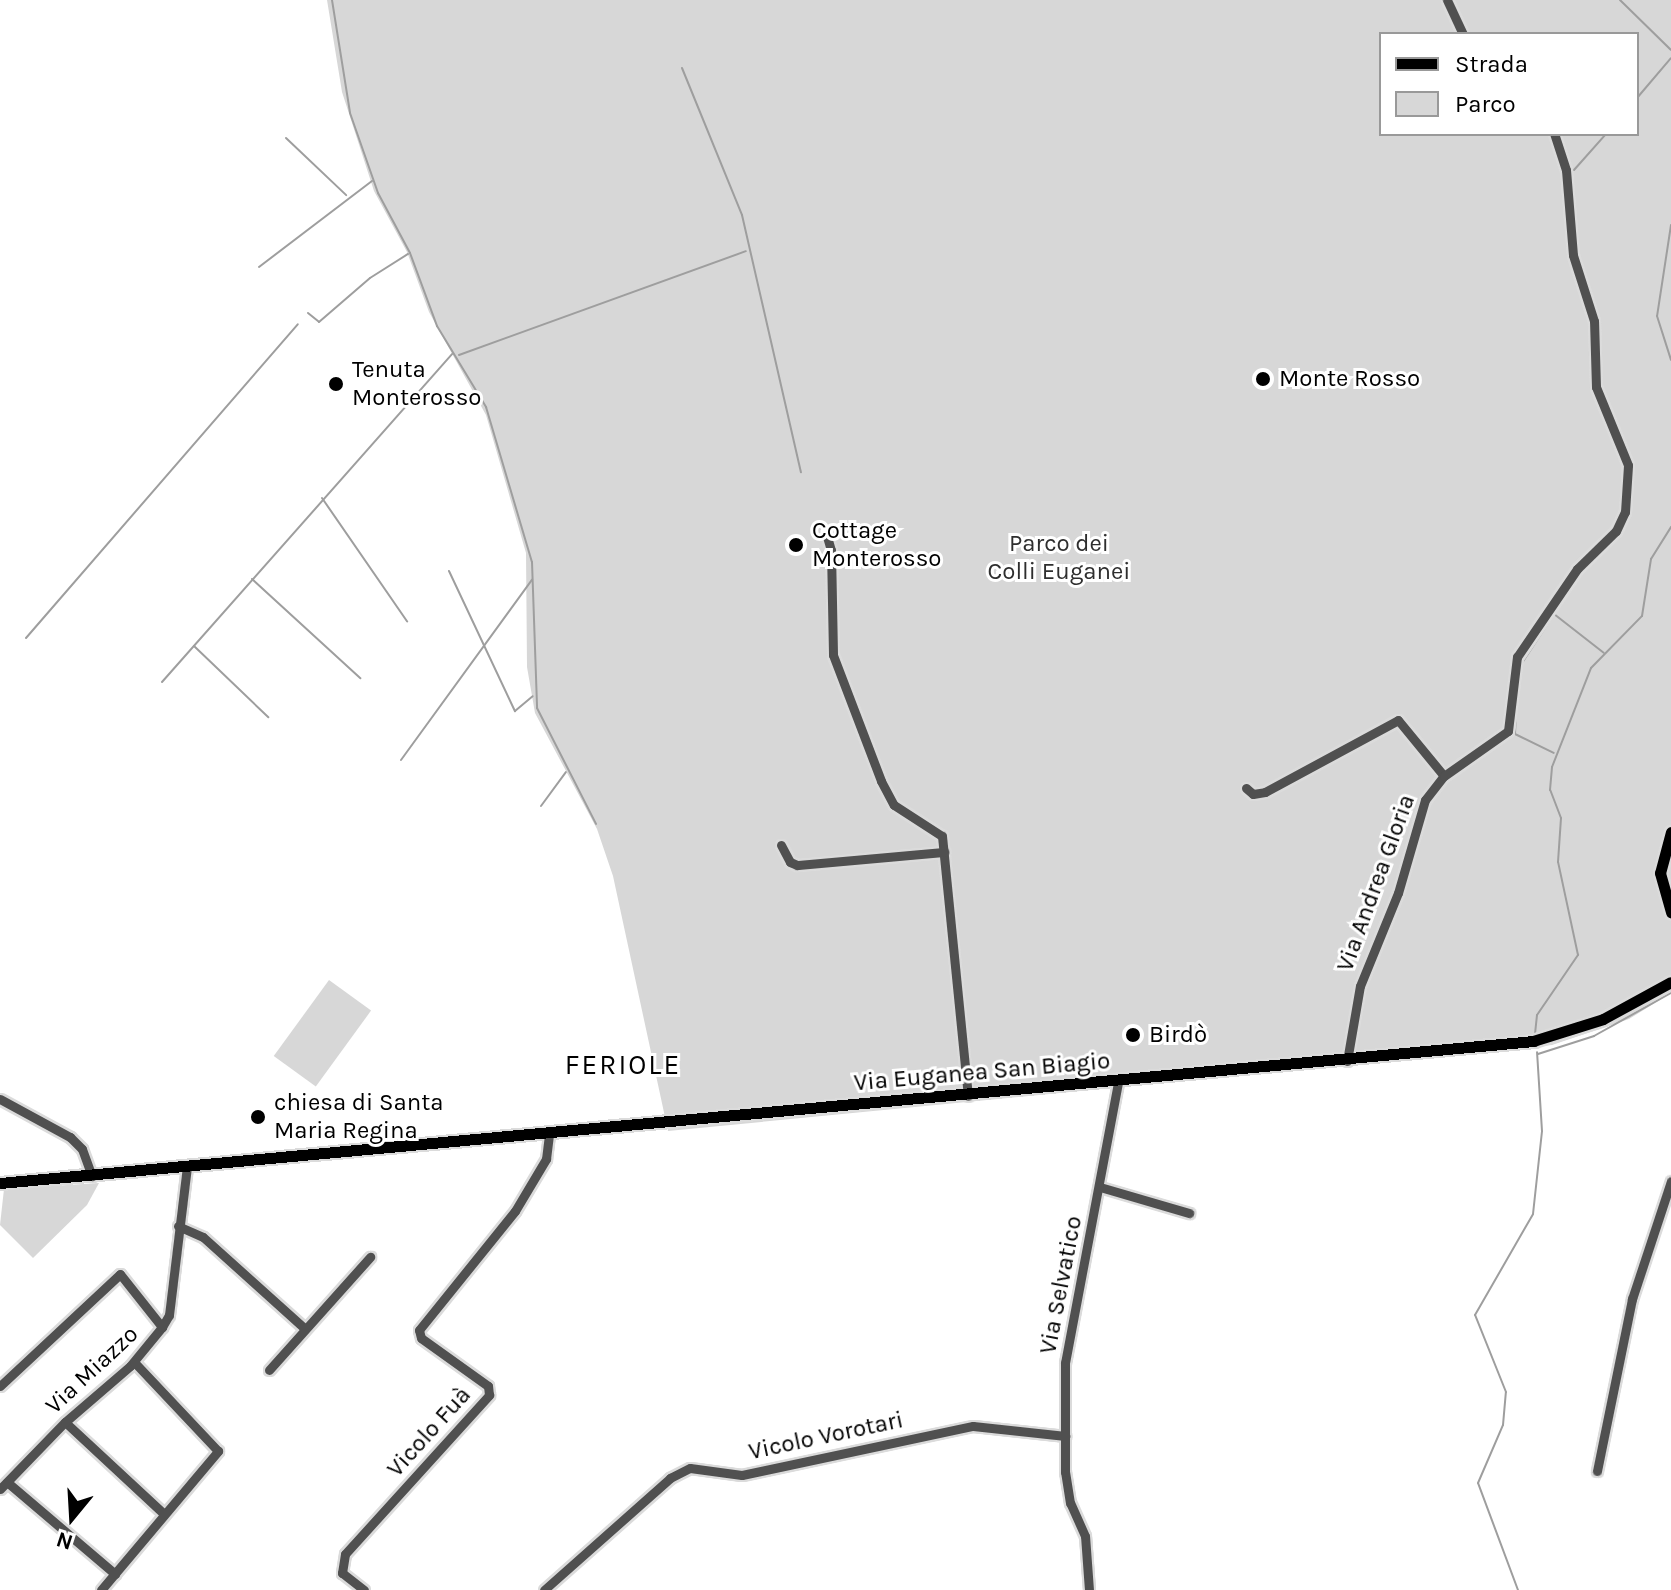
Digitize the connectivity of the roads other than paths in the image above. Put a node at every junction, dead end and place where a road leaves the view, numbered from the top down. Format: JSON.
{"nodes":[{"id":1,"x":1447,"y":0,"type":"edge"},
{"id":2,"x":1462,"y":32,"type":"edge"},
{"id":3,"x":1555,"y":136,"type":"edge"},
{"id":4,"x":826,"y":533,"type":"dead end"},
{"id":5,"x":1444,"y":776,"type":"junction"},
{"id":6,"x":1246,"y":788,"type":"dead end"},
{"id":7,"x":1671,"y":832,"type":"edge"},
{"id":8,"x":781,"y":845,"type":"dead end"},
{"id":9,"x":944,"y":852,"type":"junction"},
{"id":10,"x":1671,"y":912,"type":"edge"},
{"id":11,"x":1671,"y":982,"type":"edge"},
{"id":12,"x":1347,"y":1061,"type":"junction"},
{"id":13,"x":1118,"y":1082,"type":"junction"},
{"id":14,"x":968,"y":1096,"type":"junction"},
{"id":15,"x":0,"y":1099,"type":"edge"},
{"id":16,"x":549,"y":1134,"type":"junction"},
{"id":17,"x":187,"y":1167,"type":"junction"},
{"id":18,"x":92,"y":1176,"type":"junction"},
{"id":19,"x":1671,"y":1181,"type":"edge"},
{"id":20,"x":0,"y":1183,"type":"edge"},
{"id":21,"x":1100,"y":1187,"type":"junction"},
{"id":22,"x":1189,"y":1213,"type":"dead end"},
{"id":23,"x":178,"y":1226,"type":"junction"},
{"id":24,"x":370,"y":1257,"type":"dead end"},
{"id":25,"x":162,"y":1327,"type":"junction"},
{"id":26,"x":305,"y":1329,"type":"junction"},
{"id":27,"x":134,"y":1362,"type":"junction"},
{"id":28,"x":269,"y":1370,"type":"dead end"},
{"id":29,"x":0,"y":1386,"type":"edge"},
{"id":30,"x":65,"y":1422,"type":"junction"},
{"id":31,"x":1065,"y":1436,"type":"junction"},
{"id":32,"x":1597,"y":1471,"type":"dead end"},
{"id":33,"x":4,"y":1486,"type":"edge"},
{"id":34,"x":164,"y":1514,"type":"junction"},
{"id":35,"x":115,"y":1574,"type":"junction"},
{"id":36,"x":101,"y":1590,"type":"edge"},
{"id":37,"x":364,"y":1590,"type":"edge"},
{"id":38,"x":544,"y":1590,"type":"edge"},
{"id":39,"x":1089,"y":1590,"type":"edge"}],
"edges":[{"from":1,"to":2,"type":"street"},
{"from":3,"to":5,"type":"street"},
{"from":4,"to":9,"type":"street"},
{"from":5,"to":6,"type":"street","name":"Via Andrea Gloria"},
{"from":5,"to":12,"type":"street","name":"Via Andrea Gloria"},
{"from":7,"to":10,"type":"main road"},
{"from":8,"to":9,"type":"street"},
{"from":9,"to":14,"type":"street"},
{"from":11,"to":12,"type":"main road","name":"Via Euganea San Biagio"},
{"from":12,"to":13,"type":"main road","name":"Via Euganea San Biagio"},
{"from":13,"to":14,"type":"main road","name":"Via Euganea San Biagio"},
{"from":13,"to":21,"type":"street","name":"Via Selvatico"},
{"from":14,"to":16,"type":"main road","name":"Via Euganea San Biagio"},
{"from":15,"to":18,"type":"street"},
{"from":16,"to":17,"type":"main road","name":"Via Euganea San Biagio"},
{"from":16,"to":37,"type":"street","name":"Vicolo Fuà"},
{"from":17,"to":18,"type":"main road","name":"Via Euganea San Biagio"},
{"from":17,"to":23,"type":"street","name":"Via Miazzo"},
{"from":18,"to":20,"type":"main road","name":"Via Euganea San Biagio"},
{"from":19,"to":32,"type":"street"},
{"from":21,"to":22,"type":"street"},
{"from":21,"to":31,"type":"street","name":"Via Selvatico"},
{"from":23,"to":25,"type":"street","name":"Via Miazzo"},
{"from":23,"to":26,"type":"street"},
{"from":24,"to":26,"type":"street"},
{"from":25,"to":27,"type":"street","name":"Via Miazzo"},
{"from":25,"to":29,"type":"street"},
{"from":26,"to":28,"type":"street"},
{"from":27,"to":30,"type":"street","name":"Via Miazzo"},
{"from":27,"to":34,"type":"street"},
{"from":30,"to":33,"type":"street","name":"Via Miazzo"},
{"from":30,"to":34,"type":"street"},
{"from":31,"to":38,"type":"street","name":"Vicolo Vorotari"},
{"from":31,"to":39,"type":"street","name":"Via Selvatico"},
{"from":33,"to":35,"type":"street"},
{"from":34,"to":35,"type":"street"},
{"from":35,"to":36,"type":"street"}]}
